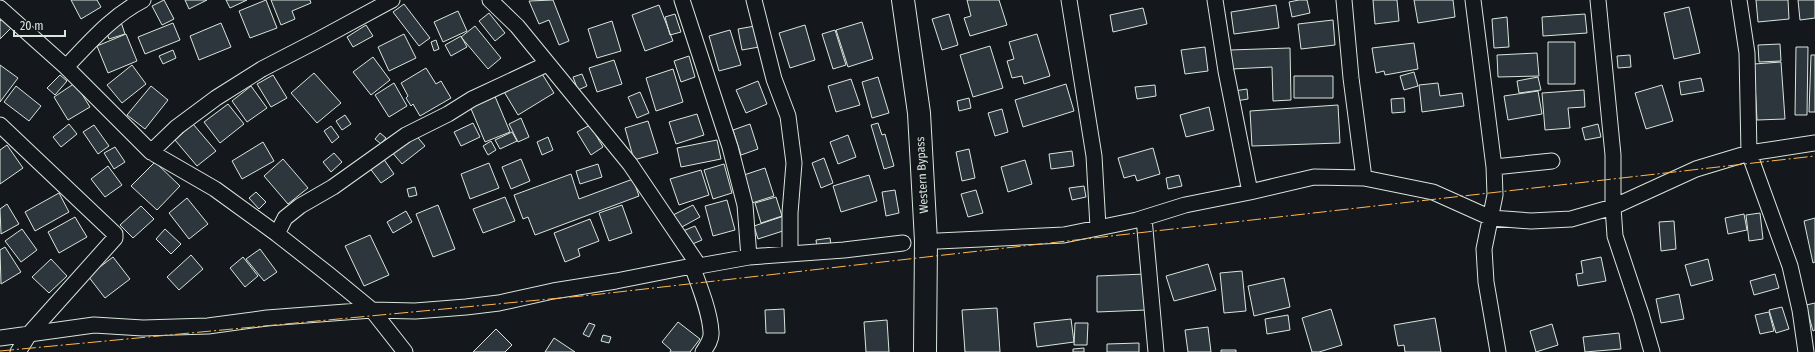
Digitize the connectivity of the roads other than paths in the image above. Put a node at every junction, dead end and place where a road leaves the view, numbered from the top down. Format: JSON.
{"nodes":[{"id":1,"x":143,"y":0,"type":"edge"},
{"id":2,"x":392,"y":0,"type":"edge"},
{"id":3,"x":490,"y":0,"type":"edge"},
{"id":4,"x":682,"y":0,"type":"edge"},
{"id":5,"x":754,"y":0,"type":"edge"},
{"id":6,"x":903,"y":0,"type":"edge"},
{"id":7,"x":1069,"y":0,"type":"edge"},
{"id":8,"x":1215,"y":0,"type":"edge"},
{"id":9,"x":1344,"y":0,"type":"edge"},
{"id":10,"x":1473,"y":0,"type":"edge"},
{"id":11,"x":1598,"y":0,"type":"edge"},
{"id":12,"x":1739,"y":0,"type":"edge"},
{"id":13,"x":0,"y":8,"type":"edge"},
{"id":14,"x":547,"y":64,"type":"junction"},
{"id":15,"x":66,"y":67,"type":"junction"},
{"id":16,"x":0,"y":125,"type":"edge"},
{"id":17,"x":1815,"y":143,"type":"edge"},
{"id":18,"x":151,"y":152,"type":"junction"},
{"id":19,"x":1749,"y":153,"type":"junction"},
{"id":20,"x":1552,"y":161,"type":"dead end"},
{"id":21,"x":1494,"y":167,"type":"junction"},
{"id":22,"x":1364,"y":178,"type":"junction"},
{"id":23,"x":1250,"y":192,"type":"junction"},
{"id":24,"x":1613,"y":207,"type":"junction"},
{"id":25,"x":1144,"y":218,"type":"junction"},
{"id":26,"x":1491,"y":218,"type":"junction"},
{"id":27,"x":1098,"y":227,"type":"junction"},
{"id":28,"x":277,"y":234,"type":"junction"},
{"id":29,"x":938,"y":240,"type":"dead end"},
{"id":30,"x":903,"y":244,"type":"dead end"},
{"id":31,"x":790,"y":254,"type":"junction"},
{"id":32,"x":750,"y":257,"type":"junction"},
{"id":33,"x":696,"y":266,"type":"junction"},
{"id":34,"x":372,"y":310,"type":"junction"},
{"id":35,"x":30,"y":333,"type":"junction"},
{"id":36,"x":0,"y":338,"type":"edge"},
{"id":37,"x":18,"y":352,"type":"edge"},
{"id":38,"x":405,"y":352,"type":"edge"},
{"id":39,"x":703,"y":352,"type":"edge"},
{"id":40,"x":925,"y":352,"type":"edge"},
{"id":41,"x":1156,"y":352,"type":"edge"},
{"id":42,"x":1498,"y":352,"type":"edge"},
{"id":43,"x":1652,"y":352,"type":"edge"},
{"id":44,"x":1806,"y":352,"type":"edge"}],
"edges":[{"from":1,"to":15,"type":"street"},
{"from":2,"to":18,"type":"street"},
{"from":3,"to":14,"type":"street"},
{"from":4,"to":32,"type":"street"},
{"from":5,"to":31,"type":"street"},
{"from":6,"to":40,"type":"main road","name":"Western Bypass"},
{"from":7,"to":27,"type":"street"},
{"from":8,"to":23,"type":"street"},
{"from":9,"to":22,"type":"street"},
{"from":10,"to":21,"type":"street"},
{"from":11,"to":24,"type":"street"},
{"from":12,"to":19,"type":"street"},
{"from":13,"to":15,"type":"street"},
{"from":14,"to":28,"type":"street"},
{"from":14,"to":33,"type":"street"},
{"from":15,"to":18,"type":"street"},
{"from":16,"to":35,"type":"street"},
{"from":17,"to":19,"type":"street"},
{"from":18,"to":28,"type":"street"},
{"from":19,"to":24,"type":"street"},
{"from":19,"to":44,"type":"street"},
{"from":20,"to":21,"type":"street"},
{"from":21,"to":26,"type":"street"},
{"from":22,"to":23,"type":"street"},
{"from":22,"to":26,"type":"street"},
{"from":23,"to":25,"type":"street"},
{"from":24,"to":26,"type":"street"},
{"from":24,"to":43,"type":"street"},
{"from":25,"to":27,"type":"street"},
{"from":25,"to":41,"type":"street"},
{"from":26,"to":42,"type":"street"},
{"from":27,"to":29,"type":"street"},
{"from":28,"to":34,"type":"street"},
{"from":30,"to":31,"type":"street"},
{"from":31,"to":32,"type":"street"},
{"from":32,"to":33,"type":"street"},
{"from":33,"to":34,"type":"street"},
{"from":33,"to":39,"type":"street"},
{"from":34,"to":35,"type":"street"},
{"from":34,"to":38,"type":"street"},
{"from":35,"to":36,"type":"street"},
{"from":35,"to":37,"type":"street"}]}
